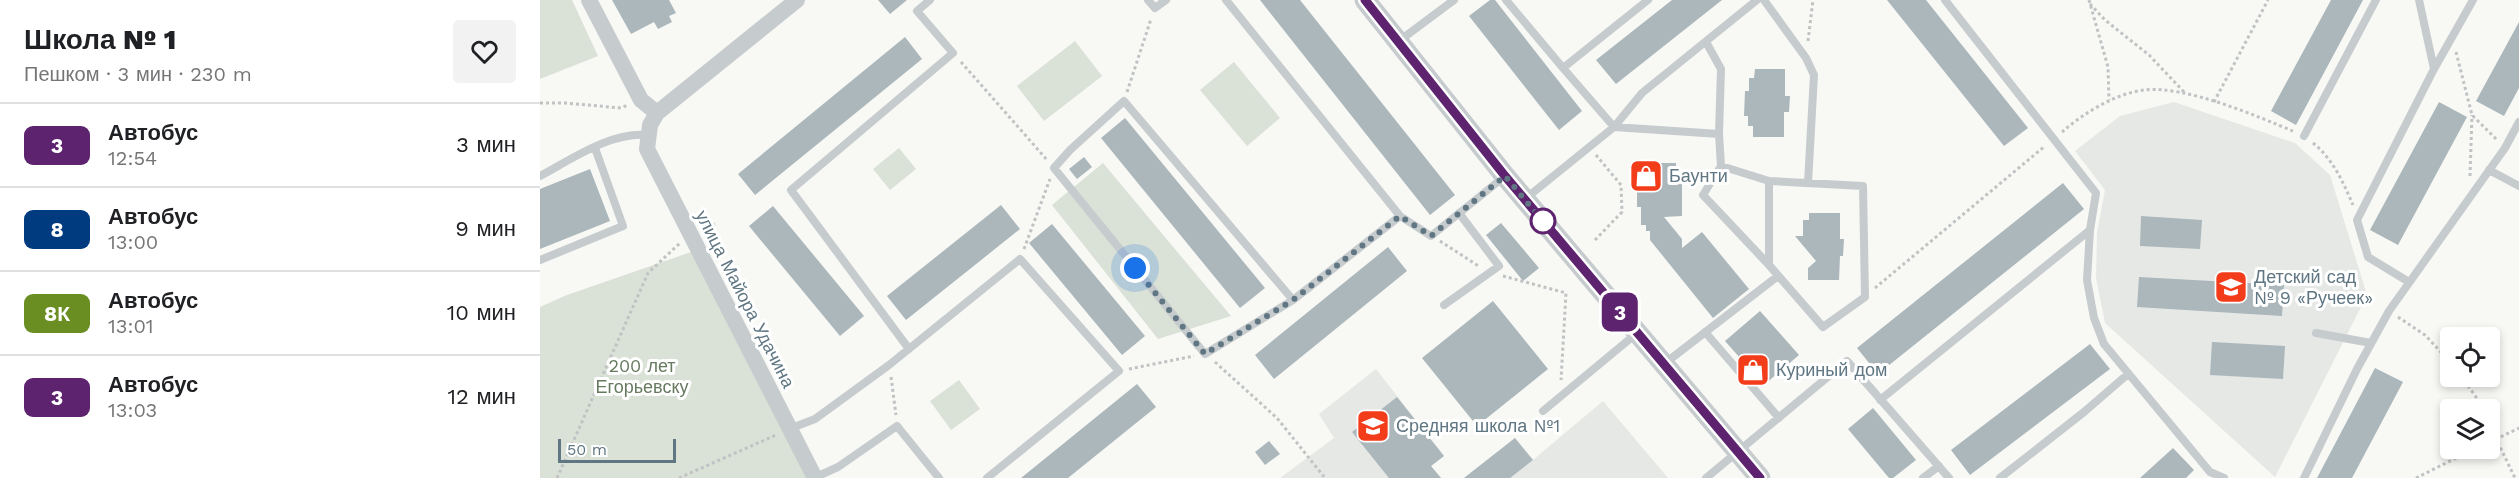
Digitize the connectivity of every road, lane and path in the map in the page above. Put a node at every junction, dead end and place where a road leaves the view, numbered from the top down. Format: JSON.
{"nodes":[{"id":1,"x":589,"y":0,"type":"edge"},
{"id":2,"x":797,"y":0,"type":"edge"},
{"id":3,"x":930,"y":0,"type":"edge"},
{"id":4,"x":1148,"y":0,"type":"edge"},
{"id":5,"x":1166,"y":0,"type":"edge"},
{"id":6,"x":1226,"y":0,"type":"edge"},
{"id":7,"x":1365,"y":0,"type":"edge"},
{"id":8,"x":1454,"y":0,"type":"edge"},
{"id":9,"x":1506,"y":0,"type":"edge"},
{"id":10,"x":1647,"y":0,"type":"edge"},
{"id":11,"x":1757,"y":0,"type":"edge"},
{"id":12,"x":1764,"y":0,"type":"edge"},
{"id":13,"x":1812,"y":0,"type":"edge"},
{"id":14,"x":1945,"y":0,"type":"edge"},
{"id":15,"x":2268,"y":0,"type":"edge"},
{"id":16,"x":2376,"y":0,"type":"edge"},
{"id":17,"x":2419,"y":0,"type":"edge"},
{"id":18,"x":2473,"y":0,"type":"edge"},
{"id":19,"x":2090,"y":2,"type":"edge"},
{"id":20,"x":1155,"y":8,"type":"junction"},
{"id":21,"x":2452,"y":37,"type":"junction"},
{"id":22,"x":1398,"y":42,"type":"junction"},
{"id":23,"x":1706,"y":42,"type":"junction"},
{"id":24,"x":953,"y":53,"type":"junction"},
{"id":25,"x":1806,"y":58,"type":"junction"},
{"id":26,"x":1563,"y":68,"type":"junction"},
{"id":27,"x":2434,"y":69,"type":"junction"},
{"id":28,"x":2186,"y":94,"type":"dead end"},
{"id":29,"x":641,"y":100,"type":"junction"},
{"id":30,"x":2109,"y":100,"type":"dead end"},
{"id":31,"x":1124,"y":101,"type":"junction"},
{"id":32,"x":2214,"y":102,"type":"dead end"},
{"id":33,"x":540,"y":104,"type":"edge"},
{"id":34,"x":657,"y":113,"type":"junction"},
{"id":35,"x":2472,"y":115,"type":"junction"},
{"id":36,"x":2519,"y":122,"type":"edge"},
{"id":37,"x":1614,"y":127,"type":"junction"},
{"id":38,"x":1719,"y":134,"type":"junction"},
{"id":39,"x":647,"y":135,"type":"junction"},
{"id":40,"x":2304,"y":136,"type":"joint"},
{"id":41,"x":1589,"y":147,"type":"junction"},
{"id":42,"x":595,"y":148,"type":"junction"},
{"id":43,"x":2505,"y":148,"type":"junction"},
{"id":44,"x":1721,"y":166,"type":"junction"},
{"id":45,"x":1054,"y":168,"type":"junction"},
{"id":46,"x":2489,"y":170,"type":"junction"},
{"id":47,"x":540,"y":176,"type":"edge"},
{"id":48,"x":1505,"y":176,"type":"junction"},
{"id":49,"x":1769,"y":181,"type":"junction"},
{"id":50,"x":1808,"y":183,"type":"junction"},
{"id":51,"x":2519,"y":186,"type":"edge"},
{"id":52,"x":2470,"y":197,"type":"junction"},
{"id":53,"x":1524,"y":199,"type":"junction"},
{"id":54,"x":1459,"y":213,"type":"junction"},
{"id":55,"x":1400,"y":216,"type":"junction"},
{"id":56,"x":2357,"y":220,"type":"junction"},
{"id":57,"x":2090,"y":230,"type":"junction"},
{"id":58,"x":690,"y":236,"type":"junction"},
{"id":59,"x":1431,"y":236,"type":"junction"},
{"id":60,"x":1595,"y":240,"type":"dead end"},
{"id":61,"x":1020,"y":259,"type":"junction"},
{"id":62,"x":540,"y":260,"type":"edge"},
{"id":63,"x":1769,"y":265,"type":"junction"},
{"id":64,"x":1489,"y":273,"type":"junction"},
{"id":65,"x":1778,"y":276,"type":"junction"},
{"id":66,"x":2409,"y":282,"type":"junction"},
{"id":67,"x":1293,"y":300,"type":"junction"},
{"id":68,"x":1444,"y":305,"type":"dead end"},
{"id":69,"x":2389,"y":311,"type":"junction"},
{"id":70,"x":1705,"y":332,"type":"junction"},
{"id":71,"x":1637,"y":333,"type":"junction"},
{"id":72,"x":2316,"y":333,"type":"dead end"},
{"id":73,"x":2371,"y":343,"type":"junction"},
{"id":74,"x":909,"y":349,"type":"junction"},
{"id":75,"x":2440,"y":351,"type":"edge"},
{"id":76,"x":1205,"y":354,"type":"junction"},
{"id":77,"x":889,"y":365,"type":"junction"},
{"id":78,"x":1664,"y":365,"type":"junction"},
{"id":79,"x":1119,"y":372,"type":"junction"},
{"id":80,"x":2128,"y":374,"type":"junction"},
{"id":81,"x":1560,"y":397,"type":"junction"},
{"id":82,"x":1880,"y":400,"type":"junction"},
{"id":83,"x":1543,"y":411,"type":"dead end"},
{"id":84,"x":1779,"y":418,"type":"junction"},
{"id":85,"x":897,"y":426,"type":"junction"},
{"id":86,"x":2519,"y":428,"type":"edge"},
{"id":87,"x":789,"y":429,"type":"junction"},
{"id":88,"x":2500,"y":437,"type":"edge"},
{"id":89,"x":2500,"y":448,"type":"edge"},
{"id":90,"x":1738,"y":453,"type":"junction"},
{"id":91,"x":2454,"y":459,"type":"edge"},
{"id":92,"x":1939,"y":466,"type":"junction"},
{"id":93,"x":2207,"y":475,"type":"edge"},
{"id":94,"x":557,"y":478,"type":"edge"},
{"id":95,"x":678,"y":478,"type":"edge"},
{"id":96,"x":814,"y":478,"type":"edge"},
{"id":97,"x":939,"y":478,"type":"edge"},
{"id":98,"x":987,"y":478,"type":"edge"},
{"id":99,"x":1325,"y":478,"type":"edge"},
{"id":100,"x":1706,"y":478,"type":"edge"},
{"id":101,"x":1760,"y":478,"type":"edge"},
{"id":102,"x":1923,"y":478,"type":"edge"},
{"id":103,"x":1949,"y":478,"type":"edge"},
{"id":104,"x":2000,"y":478,"type":"edge"},
{"id":105,"x":2224,"y":478,"type":"edge"},
{"id":106,"x":2304,"y":478,"type":"edge"},
{"id":107,"x":2416,"y":478,"type":"edge"},
{"id":108,"x":2514,"y":478,"type":"edge"}],
"edges":[{"from":1,"to":29,"type":"street"},
{"from":2,"to":34,"type":"street"},
{"from":3,"to":24,"type":"lane"},
{"from":4,"to":20,"type":"lane"},
{"from":5,"to":20,"type":"lane"},
{"from":6,"to":55,"type":"lane"},
{"from":7,"to":22,"type":"street"},
{"from":8,"to":22,"type":"lane"},
{"from":9,"to":26,"type":"lane"},
{"from":10,"to":26,"type":"lane"},
{"from":11,"to":23,"type":"lane"},
{"from":12,"to":25,"type":"lane"},
{"from":13,"to":25,"type":"path"},
{"from":14,"to":57,"type":"lane"},
{"from":15,"to":32,"type":"path"},
{"from":16,"to":40,"type":"lane"},
{"from":17,"to":27,"type":"lane"},
{"from":18,"to":21,"type":"lane"},
{"from":19,"to":28,"type":"path"},
{"from":19,"to":30,"type":"path"},
{"from":20,"to":31,"type":"path"},
{"from":21,"to":27,"type":"lane"},
{"from":21,"to":35,"type":"path"},
{"from":22,"to":48,"type":"street"},
{"from":23,"to":37,"type":"lane"},
{"from":23,"to":38,"type":"lane"},
{"from":24,"to":45,"type":"path"},
{"from":24,"to":74,"type":"lane"},
{"from":25,"to":50,"type":"lane"},
{"from":26,"to":37,"type":"lane"},
{"from":27,"to":56,"type":"lane"},
{"from":29,"to":33,"type":"path"},
{"from":29,"to":34,"type":"street"},
{"from":31,"to":45,"type":"lane"},
{"from":31,"to":67,"type":"lane"},
{"from":34,"to":39,"type":"street"},
{"from":35,"to":43,"type":"path"},
{"from":35,"to":52,"type":"path"},
{"from":36,"to":43,"type":"lane"},
{"from":37,"to":38,"type":"lane"},
{"from":37,"to":41,"type":"lane"},
{"from":38,"to":44,"type":"lane"},
{"from":39,"to":42,"type":"lane"},
{"from":39,"to":58,"type":"street","name":"улица Майора Удачина"},
{"from":40,"to":56,"type":"path"},
{"from":41,"to":53,"type":"lane"},
{"from":41,"to":60,"type":"path"},
{"from":42,"to":47,"type":"lane"},
{"from":42,"to":62,"type":"lane"},
{"from":43,"to":46,"type":"lane"},
{"from":44,"to":49,"type":"lane"},
{"from":44,"to":63,"type":"lane"},
{"from":45,"to":61,"type":"path"},
{"from":45,"to":76,"type":"lane"},
{"from":46,"to":51,"type":"lane"},
{"from":46,"to":52,"type":"lane"},
{"from":48,"to":53,"type":"street"},
{"from":48,"to":54,"type":"lane"},
{"from":49,"to":50,"type":"lane"},
{"from":49,"to":63,"type":"lane"},
{"from":50,"to":65,"type":"lane"},
{"from":52,"to":66,"type":"lane"},
{"from":53,"to":71,"type":"street"},
{"from":54,"to":59,"type":"lane"},
{"from":54,"to":64,"type":"lane"},
{"from":55,"to":59,"type":"lane"},
{"from":55,"to":67,"type":"lane"},
{"from":56,"to":66,"type":"lane"},
{"from":57,"to":80,"type":"lane"},
{"from":57,"to":82,"type":"lane"},
{"from":58,"to":87,"type":"street","name":"улица Майора Удачина"},
{"from":58,"to":94,"type":"path"},
{"from":59,"to":64,"type":"path"},
{"from":61,"to":74,"type":"lane"},
{"from":61,"to":79,"type":"lane"},
{"from":63,"to":65,"type":"lane"},
{"from":64,"to":68,"type":"lane"},
{"from":64,"to":81,"type":"path"},
{"from":65,"to":70,"type":"lane"},
{"from":66,"to":69,"type":"lane"},
{"from":67,"to":76,"type":"lane"},
{"from":69,"to":73,"type":"lane"},
{"from":69,"to":75,"type":"path"},
{"from":70,"to":78,"type":"lane"},
{"from":70,"to":84,"type":"lane"},
{"from":71,"to":78,"type":"street"},
{"from":71,"to":81,"type":"lane"},
{"from":72,"to":73,"type":"lane"},
{"from":73,"to":106,"type":"lane"},
{"from":74,"to":77,"type":"lane"},
{"from":76,"to":79,"type":"path"},
{"from":76,"to":99,"type":"path"},
{"from":77,"to":85,"type":"path"},
{"from":77,"to":87,"type":"lane"},
{"from":78,"to":90,"type":"street"},
{"from":79,"to":98,"type":"lane"},
{"from":80,"to":93,"type":"lane"},
{"from":80,"to":104,"type":"lane"},
{"from":81,"to":83,"type":"lane"},
{"from":82,"to":84,"type":"lane"},
{"from":82,"to":92,"type":"lane"},
{"from":84,"to":90,"type":"lane"},
{"from":85,"to":96,"type":"lane"},
{"from":85,"to":97,"type":"lane"},
{"from":86,"to":88,"type":"path"},
{"from":87,"to":95,"type":"path"},
{"from":87,"to":96,"type":"street","name":"улица Майора Удачина"},
{"from":89,"to":108,"type":"path"},
{"from":90,"to":100,"type":"lane"},
{"from":90,"to":101,"type":"street"},
{"from":91,"to":107,"type":"path"},
{"from":92,"to":102,"type":"lane"},
{"from":92,"to":103,"type":"lane"},
{"from":93,"to":105,"type":"lane"}]}
